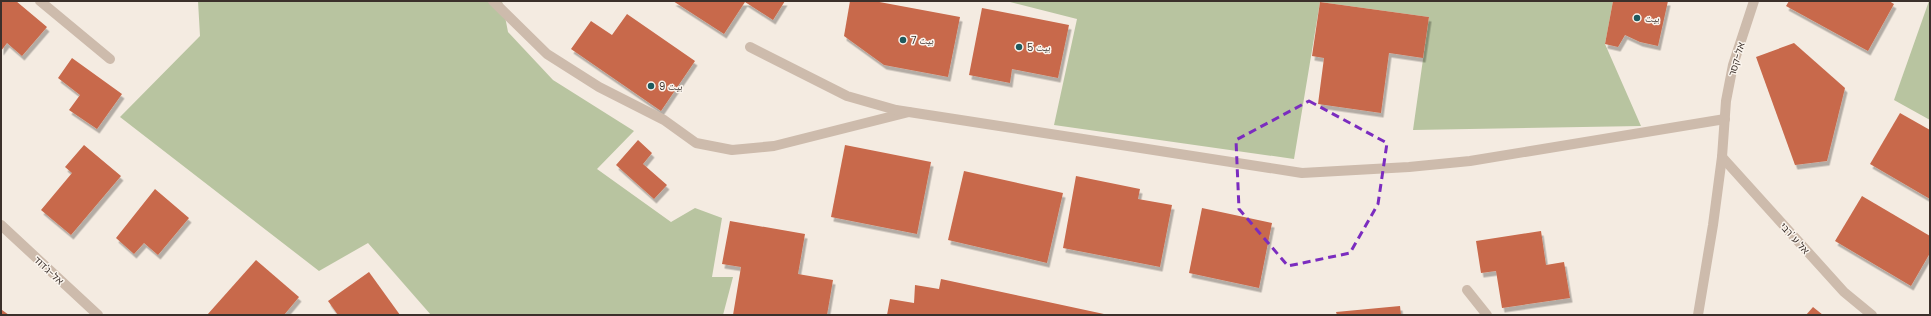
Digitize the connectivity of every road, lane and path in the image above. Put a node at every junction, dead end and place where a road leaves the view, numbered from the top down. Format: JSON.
{"nodes":[{"id":1,"x":40,"y":1,"type":"edge"},
{"id":2,"x":493,"y":1,"type":"edge"},
{"id":3,"x":1754,"y":1,"type":"edge"},
{"id":4,"x":750,"y":46,"type":"dead end"},
{"id":5,"x":110,"y":59,"type":"dead end"},
{"id":6,"x":912,"y":112,"type":"junction"},
{"id":7,"x":1725,"y":119,"type":"junction"},
{"id":8,"x":1722,"y":157,"type":"junction"},
{"id":9,"x":1,"y":225,"type":"edge"},
{"id":10,"x":1467,"y":290,"type":"dead end"},
{"id":11,"x":98,"y":315,"type":"edge"},
{"id":12,"x":1487,"y":315,"type":"edge"},
{"id":13,"x":1698,"y":315,"type":"edge"},
{"id":14,"x":1872,"y":315,"type":"edge"}],
"edges":[{"from":1,"to":5,"type":"street"},
{"from":2,"to":6,"type":"street"},
{"from":3,"to":7,"type":"street","name":"אל-קסר"},
{"from":4,"to":6,"type":"street"},
{"from":6,"to":7,"type":"street"},
{"from":7,"to":8,"type":"street","name":"אל-קסר"},
{"from":8,"to":13,"type":"street","name":"אל-קסר"},
{"from":8,"to":14,"type":"street","name":"אל ע 'רבי"},
{"from":9,"to":11,"type":"street","name":"אל-ג'דוד"},
{"from":10,"to":12,"type":"street"}]}
